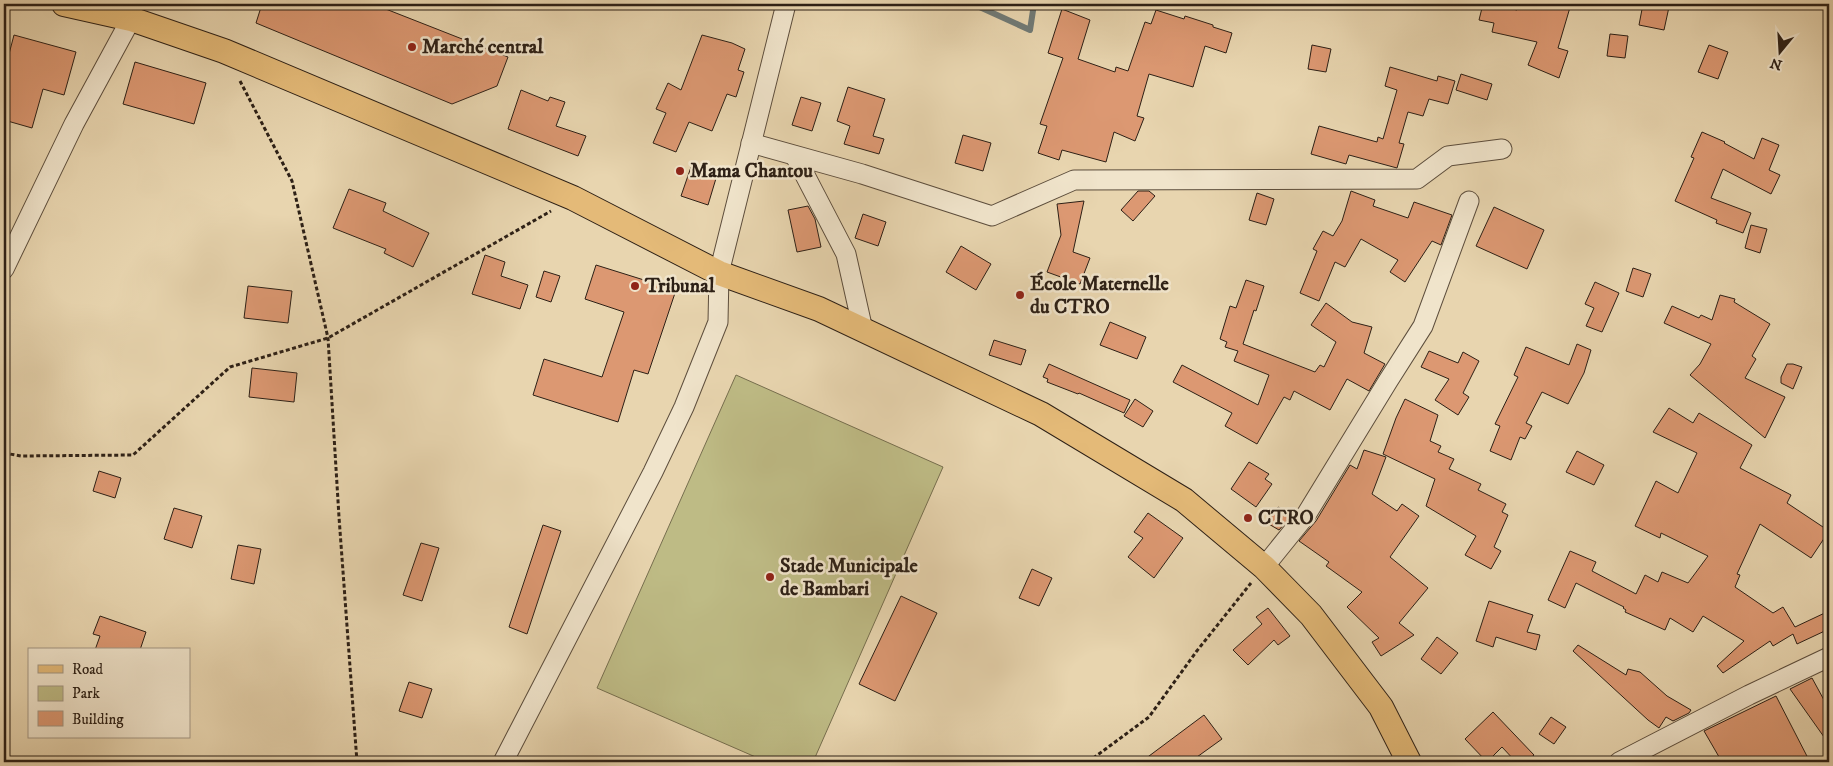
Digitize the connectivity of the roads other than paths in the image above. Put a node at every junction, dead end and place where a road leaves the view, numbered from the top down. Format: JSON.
{"nodes":[{"id":1,"x":64,"y":4,"type":"edge"},
{"id":2,"x":786,"y":4,"type":"edge"},
{"id":3,"x":131,"y":11,"type":"edge"},
{"id":4,"x":751,"y":143,"type":"junction"},
{"id":5,"x":1502,"y":149,"type":"dead end"},
{"id":6,"x":795,"y":156,"type":"junction"},
{"id":7,"x":1469,"y":201,"type":"dead end"},
{"id":8,"x":4,"y":268,"type":"edge"},
{"id":9,"x":719,"y":273,"type":"junction"},
{"id":10,"x":863,"y":330,"type":"junction"},
{"id":11,"x":1264,"y":567,"type":"junction"},
{"id":12,"x":1829,"y":657,"type":"edge"},
{"id":13,"x":503,"y":762,"type":"edge"},
{"id":14,"x":1409,"y":762,"type":"edge"},
{"id":15,"x":1619,"y":762,"type":"edge"}],
"edges":[{"from":1,"to":3,"type":"main road"},
{"from":2,"to":4,"type":"street"},
{"from":3,"to":8,"type":"street"},
{"from":3,"to":9,"type":"main road"},
{"from":4,"to":6,"type":"street"},
{"from":4,"to":9,"type":"street"},
{"from":5,"to":6,"type":"street"},
{"from":6,"to":10,"type":"street"},
{"from":7,"to":11,"type":"street"},
{"from":9,"to":10,"type":"main road"},
{"from":9,"to":13,"type":"street"},
{"from":10,"to":11,"type":"main road"},
{"from":11,"to":14,"type":"main road"},
{"from":12,"to":15,"type":"street"}]}
